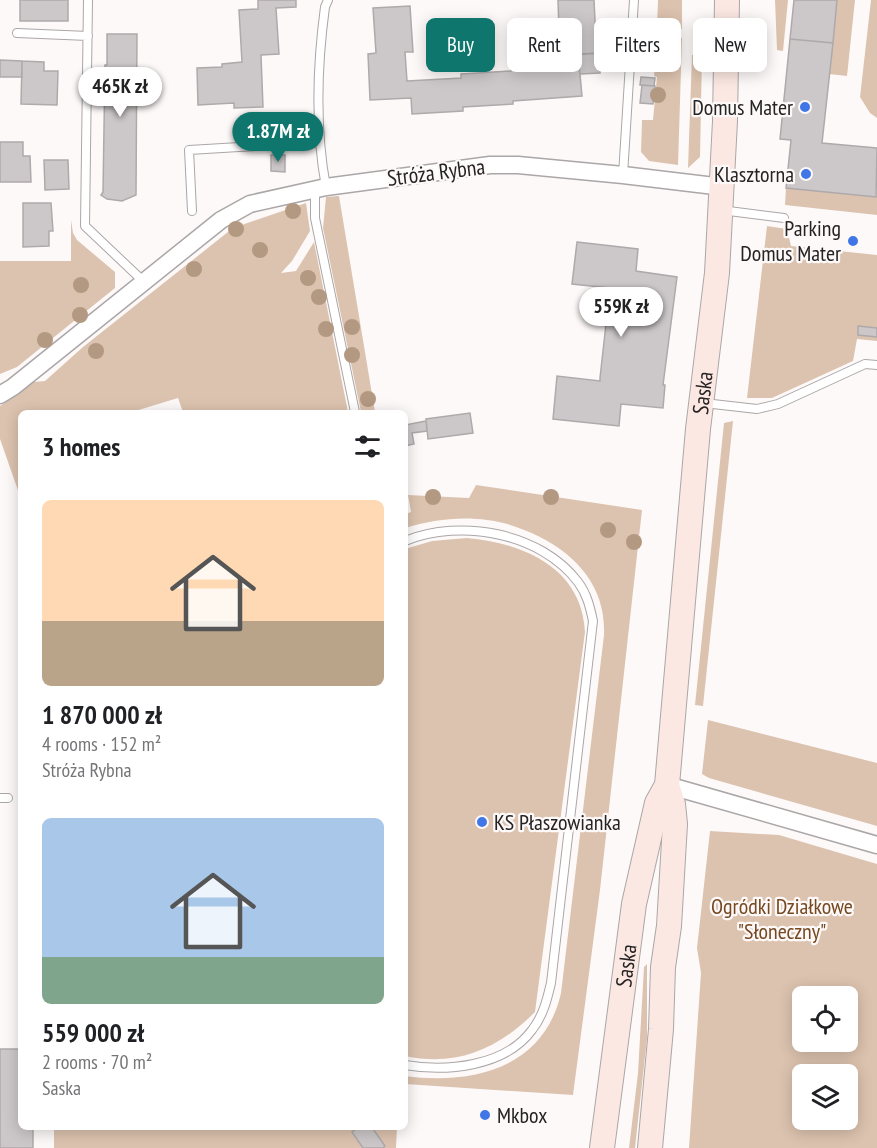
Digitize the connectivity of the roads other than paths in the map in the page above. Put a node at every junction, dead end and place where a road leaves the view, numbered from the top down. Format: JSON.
{"nodes":[{"id":1,"x":88,"y":0,"type":"edge"},
{"id":2,"x":328,"y":0,"type":"edge"},
{"id":3,"x":634,"y":0,"type":"edge"},
{"id":4,"x":727,"y":0,"type":"edge"},
{"id":5,"x":17,"y":33,"type":"dead end"},
{"id":6,"x":88,"y":36,"type":"junction"},
{"id":7,"x":320,"y":142,"type":"junction"},
{"id":8,"x":623,"y":175,"type":"junction"},
{"id":9,"x":320,"y":188,"type":"junction"},
{"id":10,"x":722,"y":199,"type":"junction"},
{"id":11,"x":192,"y":210,"type":"dead end"},
{"id":12,"x":784,"y":218,"type":"dead end"},
{"id":13,"x":143,"y":281,"type":"junction"},
{"id":14,"x":877,"y":364,"type":"edge"},
{"id":15,"x":0,"y":395,"type":"edge"},
{"id":16,"x":701,"y":402,"type":"junction"},
{"id":17,"x":355,"y":410,"type":"edge"},
{"id":18,"x":408,"y":540,"type":"edge"},
{"id":19,"x":667,"y":785,"type":"junction"},
{"id":20,"x":877,"y":845,"type":"edge"},
{"id":21,"x":408,"y":1065,"type":"edge"},
{"id":22,"x":602,"y":1148,"type":"edge"},
{"id":23,"x":650,"y":1148,"type":"edge"}],
"edges":[{"from":1,"to":6,"type":"lane"},
{"from":2,"to":7,"type":"lane"},
{"from":3,"to":8,"type":"lane"},
{"from":4,"to":10,"type":"street","name":"Saska"},
{"from":5,"to":6,"type":"lane"},
{"from":6,"to":13,"type":"lane"},
{"from":7,"to":9,"type":"lane"},
{"from":7,"to":11,"type":"lane"},
{"from":8,"to":9,"type":"street","name":"Stróża Rybna"},
{"from":8,"to":10,"type":"street","name":"Stróża Rybna"},
{"from":9,"to":13,"type":"street","name":"Stróża Rybna"},
{"from":9,"to":17,"type":"lane"},
{"from":10,"to":12,"type":"lane"},
{"from":10,"to":16,"type":"street","name":"Saska"},
{"from":13,"to":15,"type":"street","name":"Stróża Rybna"},
{"from":14,"to":16,"type":"lane"},
{"from":16,"to":19,"type":"street","name":"Saska"},
{"from":18,"to":21,"type":"lane"},
{"from":19,"to":20,"type":"street"},
{"from":19,"to":22,"type":"street","name":"Saska"},
{"from":19,"to":23,"type":"street","name":"Saska"}]}
